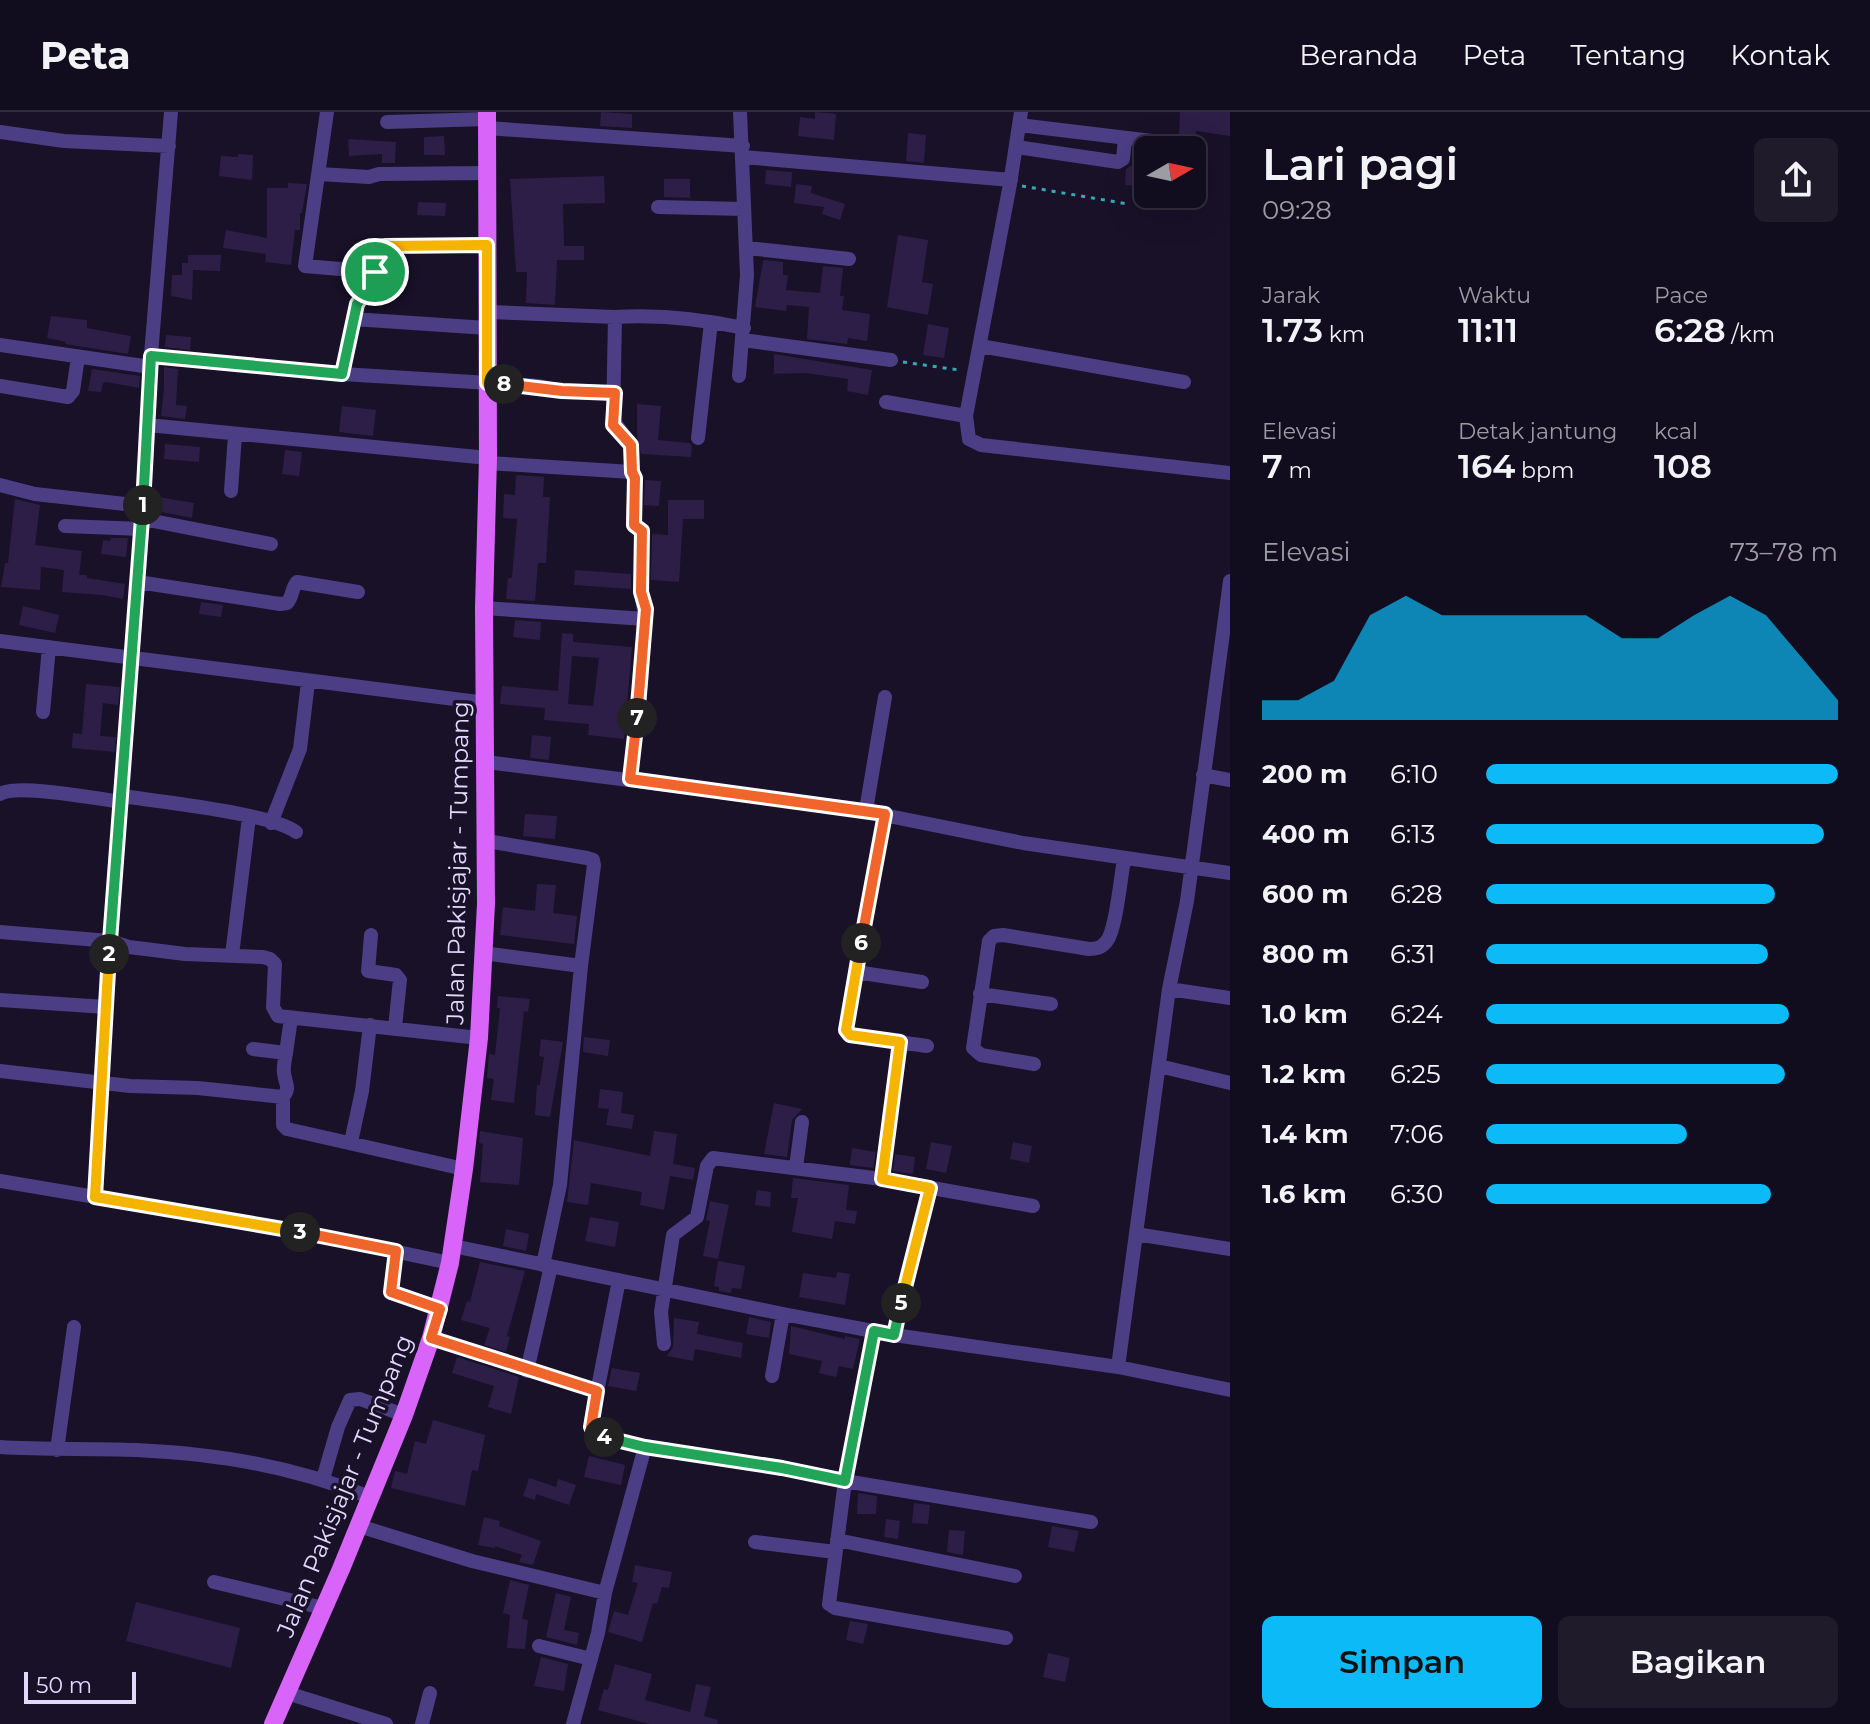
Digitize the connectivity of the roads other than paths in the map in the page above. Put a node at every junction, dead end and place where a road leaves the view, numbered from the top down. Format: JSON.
{"nodes":[{"id":1,"x":171,"y":112,"type":"edge"},
{"id":2,"x":327,"y":112,"type":"edge"},
{"id":3,"x":740,"y":112,"type":"edge"},
{"id":4,"x":1020,"y":118,"type":"edge"},
{"id":5,"x":487,"y":120,"type":"edge"},
{"id":6,"x":387,"y":122,"type":"dead end"},
{"id":7,"x":0,"y":132,"type":"edge"},
{"id":8,"x":1125,"y":139,"type":"junction"},
{"id":9,"x":1134,"y":140,"type":"edge"},
{"id":10,"x":169,"y":146,"type":"junction"},
{"id":11,"x":1016,"y":147,"type":"junction"},
{"id":12,"x":743,"y":151,"type":"junction"},
{"id":13,"x":487,"y":173,"type":"junction"},
{"id":14,"x":319,"y":174,"type":"junction"},
{"id":15,"x":1011,"y":182,"type":"junction"},
{"id":16,"x":658,"y":207,"type":"dead end"},
{"id":17,"x":744,"y":209,"type":"junction"},
{"id":18,"x":487,"y":245,"type":"junction"},
{"id":19,"x":747,"y":248,"type":"junction"},
{"id":20,"x":849,"y":259,"type":"dead end"},
{"id":21,"x":375,"y":272,"type":"junction"},
{"id":22,"x":615,"y":317,"type":"junction"},
{"id":23,"x":353,"y":319,"type":"junction"},
{"id":24,"x":488,"y":320,"type":"junction"},
{"id":25,"x":711,"y":322,"type":"junction"},
{"id":26,"x":743,"y":334,"type":"junction"},
{"id":27,"x":0,"y":345,"type":"edge"},
{"id":28,"x":980,"y":346,"type":"junction"},
{"id":29,"x":78,"y":357,"type":"junction"},
{"id":30,"x":891,"y":360,"type":"road end"},
{"id":31,"x":150,"y":362,"type":"junction"},
{"id":32,"x":342,"y":374,"type":"junction"},
{"id":33,"x":739,"y":376,"type":"dead end"},
{"id":34,"x":1184,"y":382,"type":"dead end"},
{"id":35,"x":487,"y":383,"type":"junction"},
{"id":36,"x":0,"y":386,"type":"edge"},
{"id":37,"x":615,"y":393,"type":"junction"},
{"id":38,"x":886,"y":402,"type":"dead end"},
{"id":39,"x":966,"y":416,"type":"junction"},
{"id":40,"x":148,"y":425,"type":"junction"},
{"id":41,"x":235,"y":435,"type":"junction"},
{"id":42,"x":698,"y":438,"type":"dead end"},
{"id":43,"x":488,"y":461,"type":"junction"},
{"id":44,"x":632,"y":472,"type":"junction"},
{"id":45,"x":1230,"y":473,"type":"edge"},
{"id":46,"x":0,"y":485,"type":"edge"},
{"id":47,"x":231,"y":491,"type":"dead end"},
{"id":48,"x":143,"y":518,"type":"junction"},
{"id":49,"x":65,"y":526,"type":"dead end"},
{"id":50,"x":271,"y":544,"type":"dead end"},
{"id":51,"x":1230,"y":581,"type":"edge"},
{"id":52,"x":138,"y":582,"type":"junction"},
{"id":53,"x":358,"y":592,"type":"dead end"},
{"id":54,"x":484,"y":608,"type":"junction"},
{"id":55,"x":645,"y":619,"type":"junction"},
{"id":56,"x":0,"y":641,"type":"edge"},
{"id":57,"x":49,"y":647,"type":"junction"},
{"id":58,"x":133,"y":658,"type":"junction"},
{"id":59,"x":308,"y":682,"type":"junction"},
{"id":60,"x":885,"y":697,"type":"dead end"},
{"id":61,"x":486,"y":703,"type":"junction"},
{"id":62,"x":43,"y":712,"type":"dead end"},
{"id":63,"x":486,"y":762,"type":"junction"},
{"id":64,"x":1203,"y":775,"type":"junction"},
{"id":65,"x":630,"y":779,"type":"junction"},
{"id":66,"x":1230,"y":780,"type":"edge"},
{"id":67,"x":0,"y":794,"type":"edge"},
{"id":68,"x":123,"y":799,"type":"junction"},
{"id":69,"x":866,"y":810,"type":"junction"},
{"id":70,"x":885,"y":814,"type":"junction"},
{"id":71,"x":249,"y":817,"type":"junction"},
{"id":72,"x":271,"y":823,"type":"junction"},
{"id":73,"x":296,"y":832,"type":"dead end"},
{"id":74,"x":487,"y":841,"type":"junction"},
{"id":75,"x":1124,"y":859,"type":"junction"},
{"id":76,"x":1191,"y":867,"type":"junction"},
{"id":77,"x":1230,"y":873,"type":"edge"},
{"id":78,"x":0,"y":932,"type":"edge"},
{"id":79,"x":371,"y":935,"type":"dead end"},
{"id":80,"x":110,"y":941,"type":"junction"},
{"id":81,"x":483,"y":953,"type":"junction"},
{"id":82,"x":232,"y":955,"type":"junction"},
{"id":83,"x":581,"y":966,"type":"junction"},
{"id":84,"x":856,"y":972,"type":"junction"},
{"id":85,"x":922,"y":982,"type":"dead end"},
{"id":86,"x":1169,"y":989,"type":"junction"},
{"id":87,"x":980,"y":994,"type":"junction"},
{"id":88,"x":1230,"y":998,"type":"edge"},
{"id":89,"x":0,"y":1000,"type":"edge"},
{"id":90,"x":1051,"y":1004,"type":"dead end"},
{"id":91,"x":106,"y":1007,"type":"junction"},
{"id":92,"x":291,"y":1018,"type":"junction"},
{"id":93,"x":370,"y":1025,"type":"junction"},
{"id":94,"x":395,"y":1027,"type":"junction"},
{"id":95,"x":479,"y":1038,"type":"junction"},
{"id":96,"x":900,"y":1042,"type":"junction"},
{"id":97,"x":927,"y":1046,"type":"dead end"},
{"id":98,"x":253,"y":1049,"type":"dead end"},
{"id":99,"x":286,"y":1053,"type":"junction"},
{"id":100,"x":1034,"y":1064,"type":"dead end"},
{"id":101,"x":1159,"y":1066,"type":"junction"},
{"id":102,"x":0,"y":1071,"type":"edge"},
{"id":103,"x":101,"y":1083,"type":"junction"},
{"id":104,"x":1230,"y":1083,"type":"edge"},
{"id":105,"x":283,"y":1097,"type":"junction"},
{"id":106,"x":802,"y":1122,"type":"dead end"},
{"id":107,"x":351,"y":1142,"type":"junction"},
{"id":108,"x":796,"y":1167,"type":"junction"},
{"id":109,"x":464,"y":1169,"type":"junction"},
{"id":110,"x":882,"y":1179,"type":"junction"},
{"id":111,"x":0,"y":1181,"type":"edge"},
{"id":112,"x":930,"y":1188,"type":"junction"},
{"id":113,"x":95,"y":1197,"type":"junction"},
{"id":114,"x":1033,"y":1206,"type":"dead end"},
{"id":115,"x":1136,"y":1234,"type":"junction"},
{"id":116,"x":1230,"y":1249,"type":"edge"},
{"id":117,"x":396,"y":1251,"type":"junction"},
{"id":118,"x":451,"y":1254,"type":"junction"},
{"id":119,"x":547,"y":1265,"type":"junction"},
{"id":120,"x":619,"y":1280,"type":"junction"},
{"id":121,"x":665,"y":1288,"type":"junction"},
{"id":122,"x":440,"y":1309,"type":"junction"},
{"id":123,"x":783,"y":1314,"type":"junction"},
{"id":124,"x":74,"y":1327,"type":"dead end"},
{"id":125,"x":874,"y":1331,"type":"junction"},
{"id":126,"x":894,"y":1335,"type":"junction"},
{"id":127,"x":431,"y":1338,"type":"junction"},
{"id":128,"x":664,"y":1344,"type":"dead end"},
{"id":129,"x":1118,"y":1367,"type":"junction"},
{"id":130,"x":527,"y":1371,"type":"junction"},
{"id":131,"x":772,"y":1376,"type":"dead end"},
{"id":132,"x":1230,"y":1390,"type":"edge"},
{"id":133,"x":597,"y":1391,"type":"junction"},
{"id":134,"x":404,"y":1415,"type":"junction"},
{"id":135,"x":0,"y":1447,"type":"edge"},
{"id":136,"x":645,"y":1447,"type":"junction"},
{"id":137,"x":57,"y":1450,"type":"junction"},
{"id":138,"x":323,"y":1479,"type":"junction"},
{"id":139,"x":845,"y":1481,"type":"junction"},
{"id":140,"x":370,"y":1497,"type":"junction"},
{"id":141,"x":1091,"y":1522,"type":"dead end"},
{"id":142,"x":359,"y":1526,"type":"junction"},
{"id":143,"x":755,"y":1542,"type":"dead end"},
{"id":144,"x":836,"y":1546,"type":"junction"},
{"id":145,"x":1015,"y":1576,"type":"dead end"},
{"id":146,"x":214,"y":1582,"type":"dead end"},
{"id":147,"x":605,"y":1593,"type":"junction"},
{"id":148,"x":323,"y":1608,"type":"junction"},
{"id":149,"x":1006,"y":1638,"type":"dead end"},
{"id":150,"x":539,"y":1646,"type":"dead end"},
{"id":151,"x":591,"y":1659,"type":"junction"},
{"id":152,"x":287,"y":1693,"type":"junction"},
{"id":153,"x":430,"y":1693,"type":"dead end"},
{"id":154,"x":273,"y":1724,"type":"edge"},
{"id":155,"x":386,"y":1724,"type":"edge"},
{"id":156,"x":422,"y":1724,"type":"edge"},
{"id":157,"x":573,"y":1724,"type":"edge"}],
"edges":[{"from":1,"to":10,"type":"street"},
{"from":2,"to":14,"type":"street"},
{"from":3,"to":12,"type":"street"},
{"from":4,"to":8,"type":"street"},
{"from":4,"to":11,"type":"street"},
{"from":5,"to":6,"type":"street"},
{"from":5,"to":12,"type":"street"},
{"from":5,"to":13,"type":"main road","name":"Jalan Pakisjajar - Tumpang"},
{"from":7,"to":10,"type":"street"},
{"from":8,"to":9,"type":"street"},
{"from":8,"to":11,"type":"street"},
{"from":10,"to":31,"type":"street"},
{"from":11,"to":15,"type":"street"},
{"from":12,"to":15,"type":"street"},
{"from":12,"to":17,"type":"street"},
{"from":13,"to":14,"type":"street"},
{"from":13,"to":18,"type":"main road","name":"Jalan Pakisjajar - Tumpang"},
{"from":14,"to":21,"type":"street"},
{"from":15,"to":28,"type":"street"},
{"from":16,"to":17,"type":"street"},
{"from":17,"to":19,"type":"street"},
{"from":18,"to":21,"type":"street"},
{"from":18,"to":24,"type":"main road","name":"Jalan Pakisjajar - Tumpang"},
{"from":19,"to":20,"type":"street"},
{"from":19,"to":26,"type":"street"},
{"from":21,"to":23,"type":"street"},
{"from":22,"to":24,"type":"street"},
{"from":22,"to":25,"type":"street"},
{"from":22,"to":37,"type":"street"},
{"from":23,"to":24,"type":"street"},
{"from":23,"to":32,"type":"street"},
{"from":24,"to":35,"type":"main road","name":"Jalan Pakisjajar - Tumpang"},
{"from":25,"to":26,"type":"street"},
{"from":25,"to":42,"type":"street"},
{"from":26,"to":30,"type":"street"},
{"from":26,"to":33,"type":"street"},
{"from":27,"to":29,"type":"street"},
{"from":28,"to":34,"type":"street"},
{"from":28,"to":39,"type":"street"},
{"from":29,"to":31,"type":"street"},
{"from":29,"to":36,"type":"street"},
{"from":31,"to":32,"type":"street"},
{"from":31,"to":40,"type":"street"},
{"from":32,"to":35,"type":"street"},
{"from":35,"to":37,"type":"street"},
{"from":35,"to":43,"type":"main road","name":"Jalan Pakisjajar - Tumpang"},
{"from":37,"to":44,"type":"street"},
{"from":38,"to":39,"type":"street"},
{"from":39,"to":45,"type":"street"},
{"from":40,"to":41,"type":"street"},
{"from":40,"to":48,"type":"street"},
{"from":41,"to":43,"type":"street"},
{"from":41,"to":47,"type":"street"},
{"from":43,"to":44,"type":"street"},
{"from":43,"to":54,"type":"main road","name":"Jalan Pakisjajar - Tumpang"},
{"from":44,"to":55,"type":"street"},
{"from":46,"to":48,"type":"street"},
{"from":48,"to":49,"type":"street"},
{"from":48,"to":50,"type":"street"},
{"from":48,"to":52,"type":"street"},
{"from":51,"to":64,"type":"street"},
{"from":52,"to":53,"type":"street"},
{"from":52,"to":58,"type":"street"},
{"from":54,"to":55,"type":"street"},
{"from":54,"to":61,"type":"main road","name":"Jalan Pakisjajar - Tumpang"},
{"from":55,"to":65,"type":"street"},
{"from":56,"to":57,"type":"street"},
{"from":57,"to":58,"type":"street"},
{"from":57,"to":62,"type":"street"},
{"from":58,"to":59,"type":"street"},
{"from":58,"to":68,"type":"street"},
{"from":59,"to":61,"type":"street"},
{"from":59,"to":72,"type":"street"},
{"from":60,"to":69,"type":"street"},
{"from":61,"to":63,"type":"main road","name":"Jalan Pakisjajar - Tumpang"},
{"from":63,"to":65,"type":"street"},
{"from":63,"to":74,"type":"main road","name":"Jalan Pakisjajar - Tumpang"},
{"from":64,"to":66,"type":"street"},
{"from":64,"to":76,"type":"street"},
{"from":65,"to":69,"type":"street"},
{"from":67,"to":68,"type":"street"},
{"from":68,"to":71,"type":"street"},
{"from":68,"to":80,"type":"street"},
{"from":69,"to":70,"type":"street"},
{"from":70,"to":75,"type":"street"},
{"from":70,"to":84,"type":"street"},
{"from":71,"to":72,"type":"street"},
{"from":71,"to":82,"type":"street"},
{"from":72,"to":73,"type":"street"},
{"from":74,"to":81,"type":"main road","name":"Jalan Pakisjajar - Tumpang"},
{"from":74,"to":83,"type":"street"},
{"from":75,"to":76,"type":"street"},
{"from":75,"to":87,"type":"street"},
{"from":76,"to":77,"type":"street"},
{"from":76,"to":86,"type":"street"},
{"from":78,"to":80,"type":"street"},
{"from":79,"to":94,"type":"street"},
{"from":80,"to":82,"type":"street"},
{"from":80,"to":91,"type":"street"},
{"from":81,"to":83,"type":"street"},
{"from":81,"to":95,"type":"main road","name":"Jalan Pakisjajar - Tumpang"},
{"from":82,"to":92,"type":"street"},
{"from":83,"to":119,"type":"street"},
{"from":84,"to":85,"type":"street"},
{"from":84,"to":96,"type":"street"},
{"from":86,"to":88,"type":"street"},
{"from":86,"to":101,"type":"street"},
{"from":87,"to":90,"type":"street"},
{"from":87,"to":100,"type":"street"},
{"from":89,"to":91,"type":"street"},
{"from":91,"to":103,"type":"street"},
{"from":92,"to":93,"type":"street"},
{"from":92,"to":99,"type":"street"},
{"from":93,"to":94,"type":"street"},
{"from":93,"to":107,"type":"street"},
{"from":94,"to":95,"type":"street"},
{"from":95,"to":109,"type":"main road","name":"Jalan Pakisjajar - Tumpang"},
{"from":96,"to":97,"type":"street"},
{"from":96,"to":110,"type":"street"},
{"from":98,"to":99,"type":"street"},
{"from":99,"to":105,"type":"street"},
{"from":101,"to":104,"type":"street"},
{"from":101,"to":115,"type":"street"},
{"from":102,"to":103,"type":"street"},
{"from":103,"to":105,"type":"street"},
{"from":103,"to":113,"type":"street"},
{"from":105,"to":107,"type":"street"},
{"from":106,"to":108,"type":"street"},
{"from":107,"to":109,"type":"street"},
{"from":108,"to":110,"type":"street"},
{"from":108,"to":121,"type":"street"},
{"from":109,"to":118,"type":"main road","name":"Jalan Pakisjajar - Tumpang"},
{"from":110,"to":112,"type":"street"},
{"from":111,"to":113,"type":"street"},
{"from":112,"to":114,"type":"street"},
{"from":112,"to":126,"type":"street"},
{"from":113,"to":117,"type":"street"},
{"from":115,"to":116,"type":"street"},
{"from":115,"to":129,"type":"street"},
{"from":117,"to":118,"type":"street"},
{"from":117,"to":122,"type":"street"},
{"from":118,"to":119,"type":"street"},
{"from":118,"to":122,"type":"main road","name":"Jalan Pakisjajar - Tumpang"},
{"from":119,"to":120,"type":"street"},
{"from":119,"to":130,"type":"street"},
{"from":120,"to":121,"type":"street"},
{"from":120,"to":133,"type":"street"},
{"from":121,"to":123,"type":"street"},
{"from":121,"to":128,"type":"street"},
{"from":122,"to":127,"type":"main road","name":"Jalan Pakisjajar - Tumpang"},
{"from":123,"to":125,"type":"street"},
{"from":123,"to":131,"type":"street"},
{"from":124,"to":137,"type":"street"},
{"from":125,"to":126,"type":"street"},
{"from":125,"to":139,"type":"street"},
{"from":126,"to":129,"type":"street"},
{"from":127,"to":130,"type":"street"},
{"from":127,"to":134,"type":"main road","name":"Jalan Pakisjajar - Tumpang"},
{"from":129,"to":132,"type":"street"},
{"from":130,"to":133,"type":"street"},
{"from":133,"to":136,"type":"street"},
{"from":134,"to":138,"type":"street"},
{"from":134,"to":140,"type":"main road","name":"Jalan Pakisjajar - Tumpang"},
{"from":135,"to":137,"type":"street"},
{"from":136,"to":139,"type":"street"},
{"from":136,"to":147,"type":"street"},
{"from":137,"to":138,"type":"street"},
{"from":138,"to":140,"type":"street"},
{"from":139,"to":141,"type":"street"},
{"from":139,"to":144,"type":"street"},
{"from":140,"to":142,"type":"main road","name":"Jalan Pakisjajar - Tumpang"},
{"from":142,"to":147,"type":"street"},
{"from":142,"to":148,"type":"main road","name":"Jalan Pakisjajar - Tumpang"},
{"from":143,"to":144,"type":"street"},
{"from":144,"to":145,"type":"street"},
{"from":144,"to":149,"type":"street"},
{"from":146,"to":148,"type":"street"},
{"from":147,"to":151,"type":"street"},
{"from":148,"to":152,"type":"main road","name":"Jalan Pakisjajar - Tumpang"},
{"from":150,"to":151,"type":"street"},
{"from":151,"to":157,"type":"street"},
{"from":152,"to":154,"type":"main road","name":"Jalan Pakisjajar - Tumpang"},
{"from":152,"to":155,"type":"street"},
{"from":153,"to":156,"type":"street"}]}
